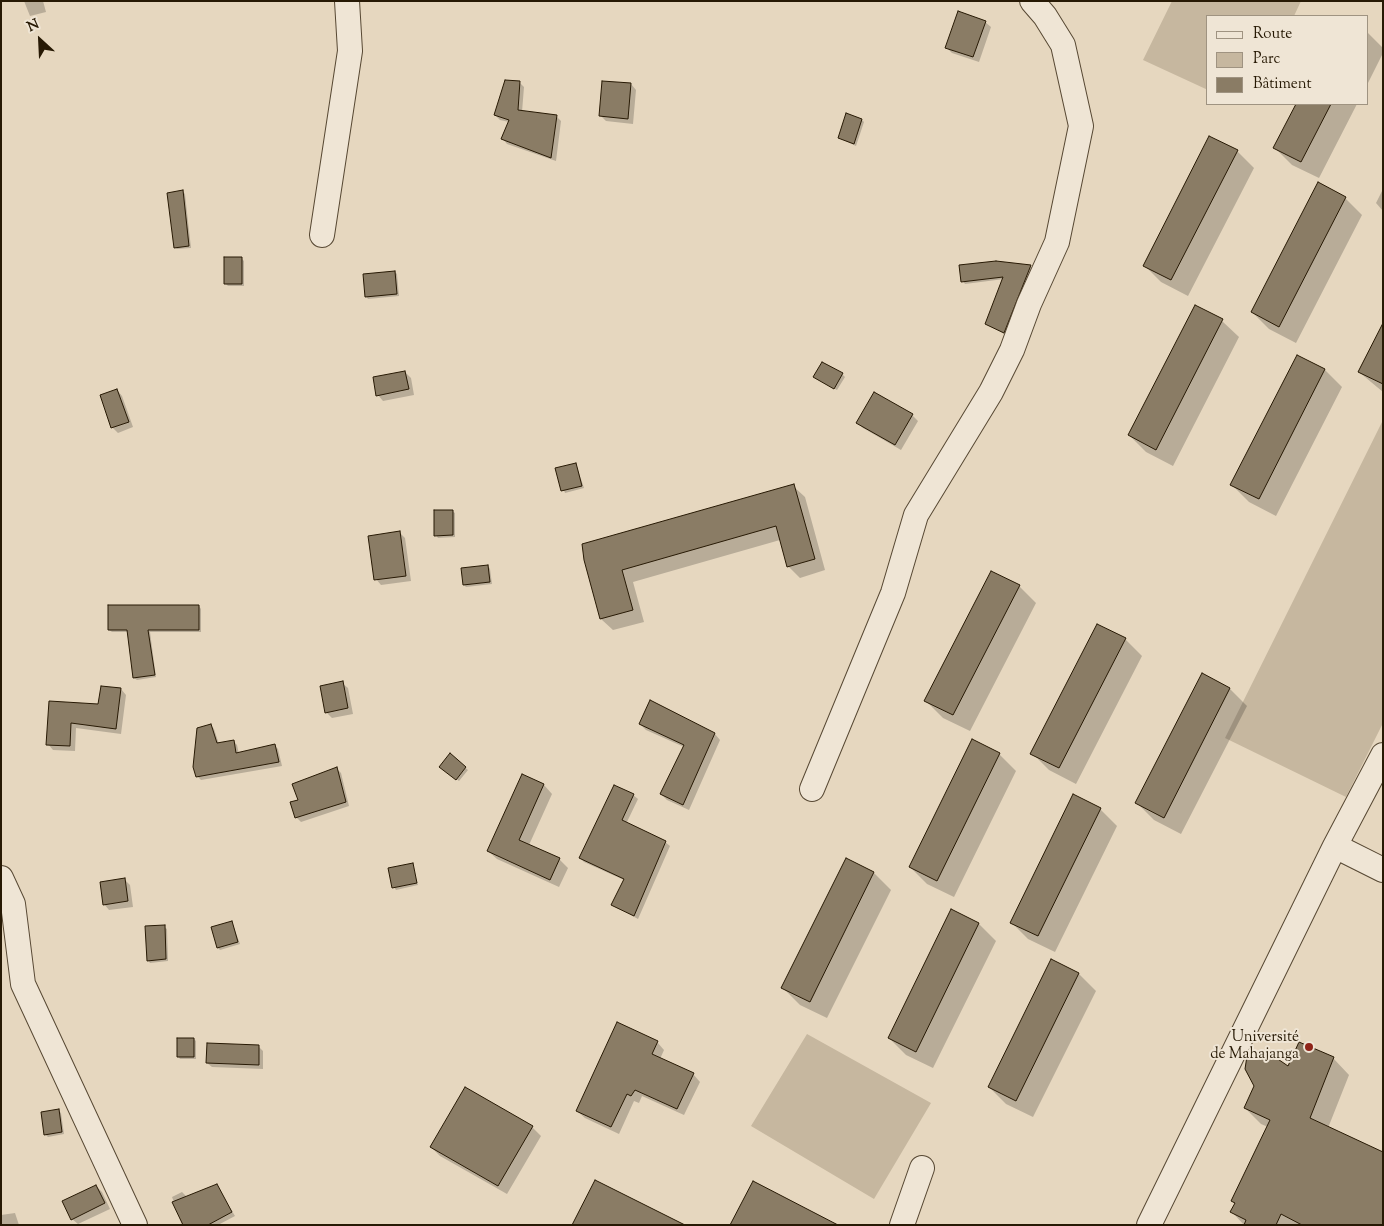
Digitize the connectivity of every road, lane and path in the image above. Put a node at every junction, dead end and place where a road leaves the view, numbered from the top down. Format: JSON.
{"nodes":[{"id":1,"x":347,"y":1,"type":"edge"},
{"id":2,"x":1032,"y":1,"type":"edge"},
{"id":3,"x":322,"y":235,"type":"dead end"},
{"id":4,"x":1383,"y":755,"type":"edge"},
{"id":5,"x":812,"y":789,"type":"dead end"},
{"id":6,"x":1335,"y":846,"type":"junction"},
{"id":7,"x":1383,"y":870,"type":"edge"},
{"id":8,"x":1,"y":878,"type":"edge"},
{"id":9,"x":922,"y":1168,"type":"dead end"},
{"id":10,"x":135,"y":1225,"type":"edge"},
{"id":11,"x":902,"y":1225,"type":"edge"},
{"id":12,"x":1149,"y":1225,"type":"edge"}],
"edges":[{"from":1,"to":3,"type":"street"},
{"from":2,"to":5,"type":"street"},
{"from":4,"to":6,"type":"street"},
{"from":6,"to":7,"type":"street"},
{"from":6,"to":12,"type":"street"},
{"from":8,"to":10,"type":"street"},
{"from":9,"to":11,"type":"street"}]}
